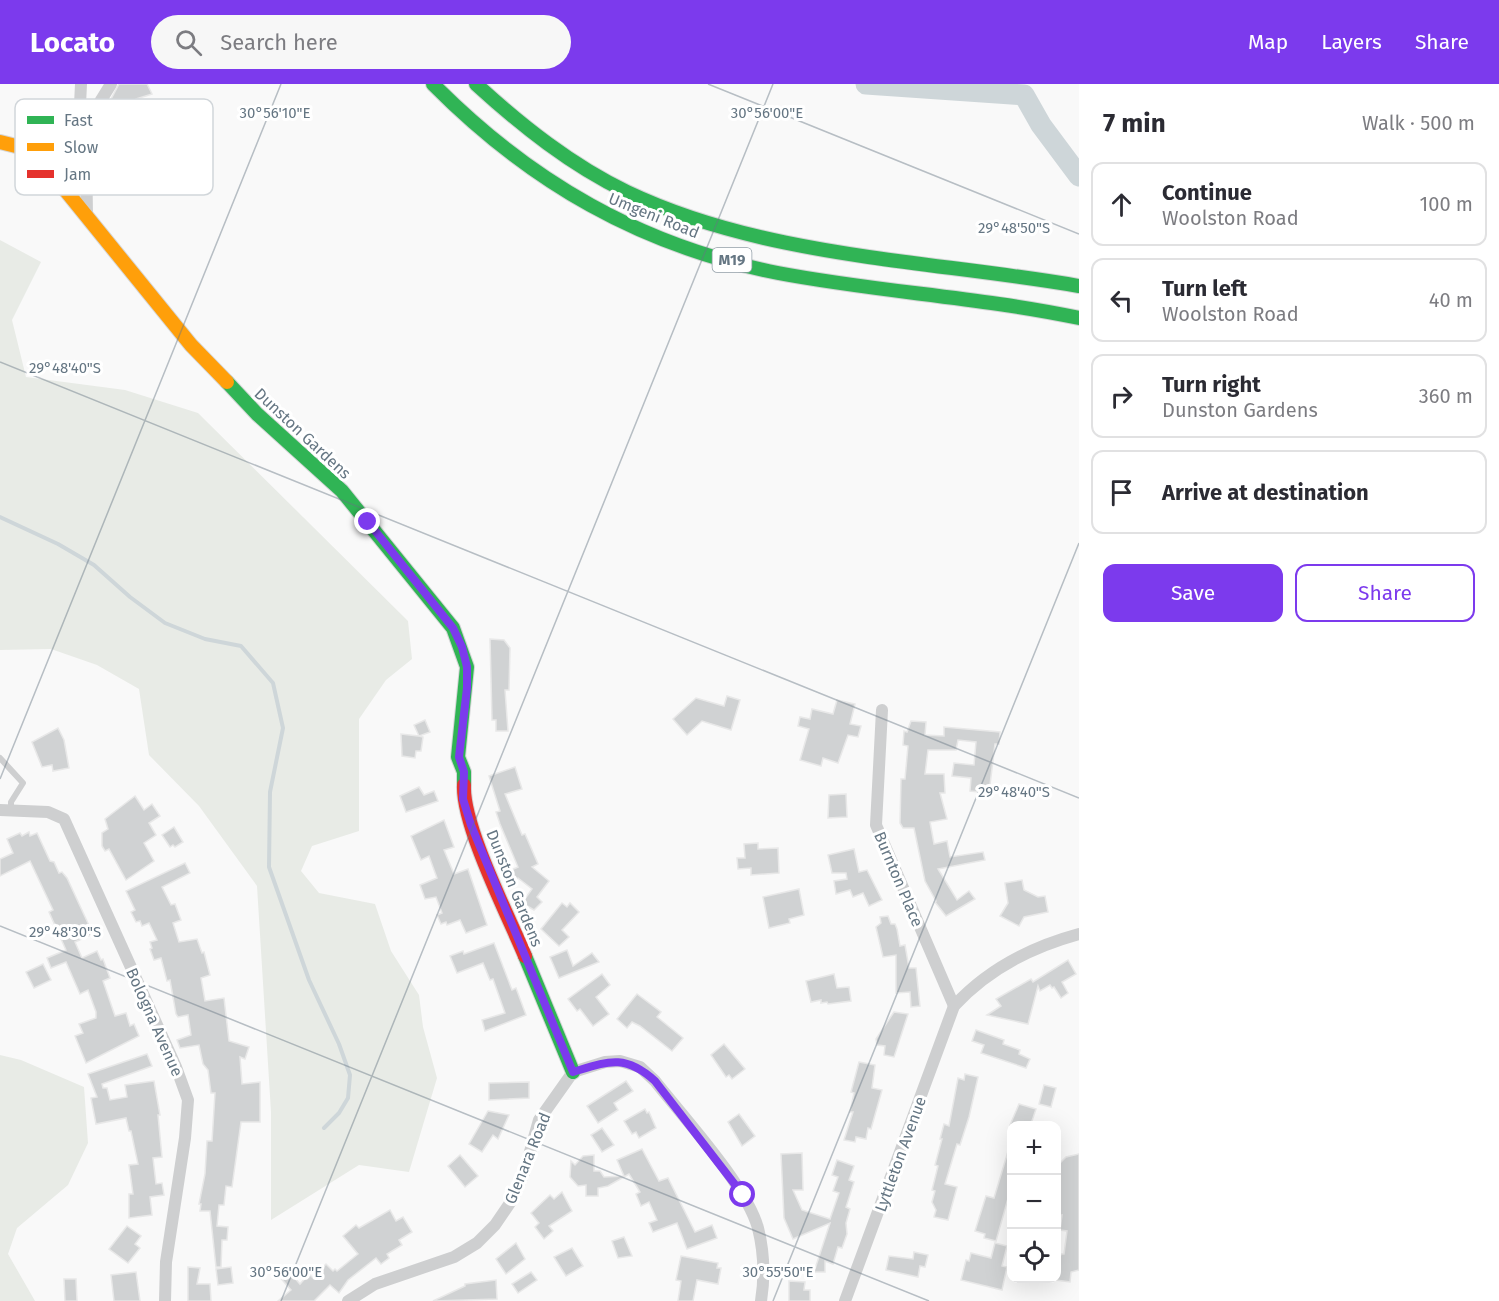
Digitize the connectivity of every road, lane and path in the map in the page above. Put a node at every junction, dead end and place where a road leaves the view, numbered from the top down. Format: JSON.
{"nodes":[{"id":1,"x":81,"y":84,"type":"edge"},
{"id":2,"x":111,"y":84,"type":"edge"},
{"id":3,"x":433,"y":84,"type":"edge"},
{"id":4,"x":476,"y":84,"type":"edge"},
{"id":5,"x":80,"y":99,"type":"edge"},
{"id":6,"x":102,"y":99,"type":"edge"},
{"id":7,"x":0,"y":142,"type":"edge"},
{"id":8,"x":15,"y":144,"type":"edge"},
{"id":9,"x":69,"y":195,"type":"edge"},
{"id":10,"x":86,"y":195,"type":"edge"},
{"id":11,"x":87,"y":218,"type":"junction"},
{"id":12,"x":1079,"y":286,"type":"edge"},
{"id":13,"x":1079,"y":318,"type":"edge"},
{"id":14,"x":882,"y":710,"type":"dead end"},
{"id":15,"x":0,"y":758,"type":"edge"},
{"id":16,"x":6,"y":810,"type":"edge"},
{"id":17,"x":1079,"y":934,"type":"edge"},
{"id":18,"x":954,"y":1006,"type":"junction"},
{"id":19,"x":573,"y":1072,"type":"junction"},
{"id":20,"x":165,"y":1301,"type":"edge"},
{"id":21,"x":348,"y":1301,"type":"edge"},
{"id":22,"x":761,"y":1301,"type":"edge"},
{"id":23,"x":845,"y":1301,"type":"edge"}],
"edges":[{"from":1,"to":5,"type":"street"},
{"from":2,"to":6,"type":"street"},
{"from":3,"to":13,"type":"main road","name":"Umgeni Road","number":"M19"},
{"from":4,"to":12,"type":"main road","name":"Umgeni Road","number":"M19"},
{"from":7,"to":8,"type":"main road","name":"Dunston Gardens"},
{"from":9,"to":11,"type":"main road","name":"Dunston Gardens"},
{"from":10,"to":11,"type":"street"},
{"from":11,"to":19,"type":"main road","name":"Dunston Gardens"},
{"from":14,"to":18,"type":"street","name":"Burnton Place"},
{"from":15,"to":16,"type":"lane"},
{"from":16,"to":20,"type":"street","name":"Bologna Avenue"},
{"from":17,"to":18,"type":"street"},
{"from":18,"to":23,"type":"street","name":"Lyttleton Avenue"},
{"from":19,"to":21,"type":"street","name":"Glenara Road"},
{"from":19,"to":22,"type":"street"}]}
